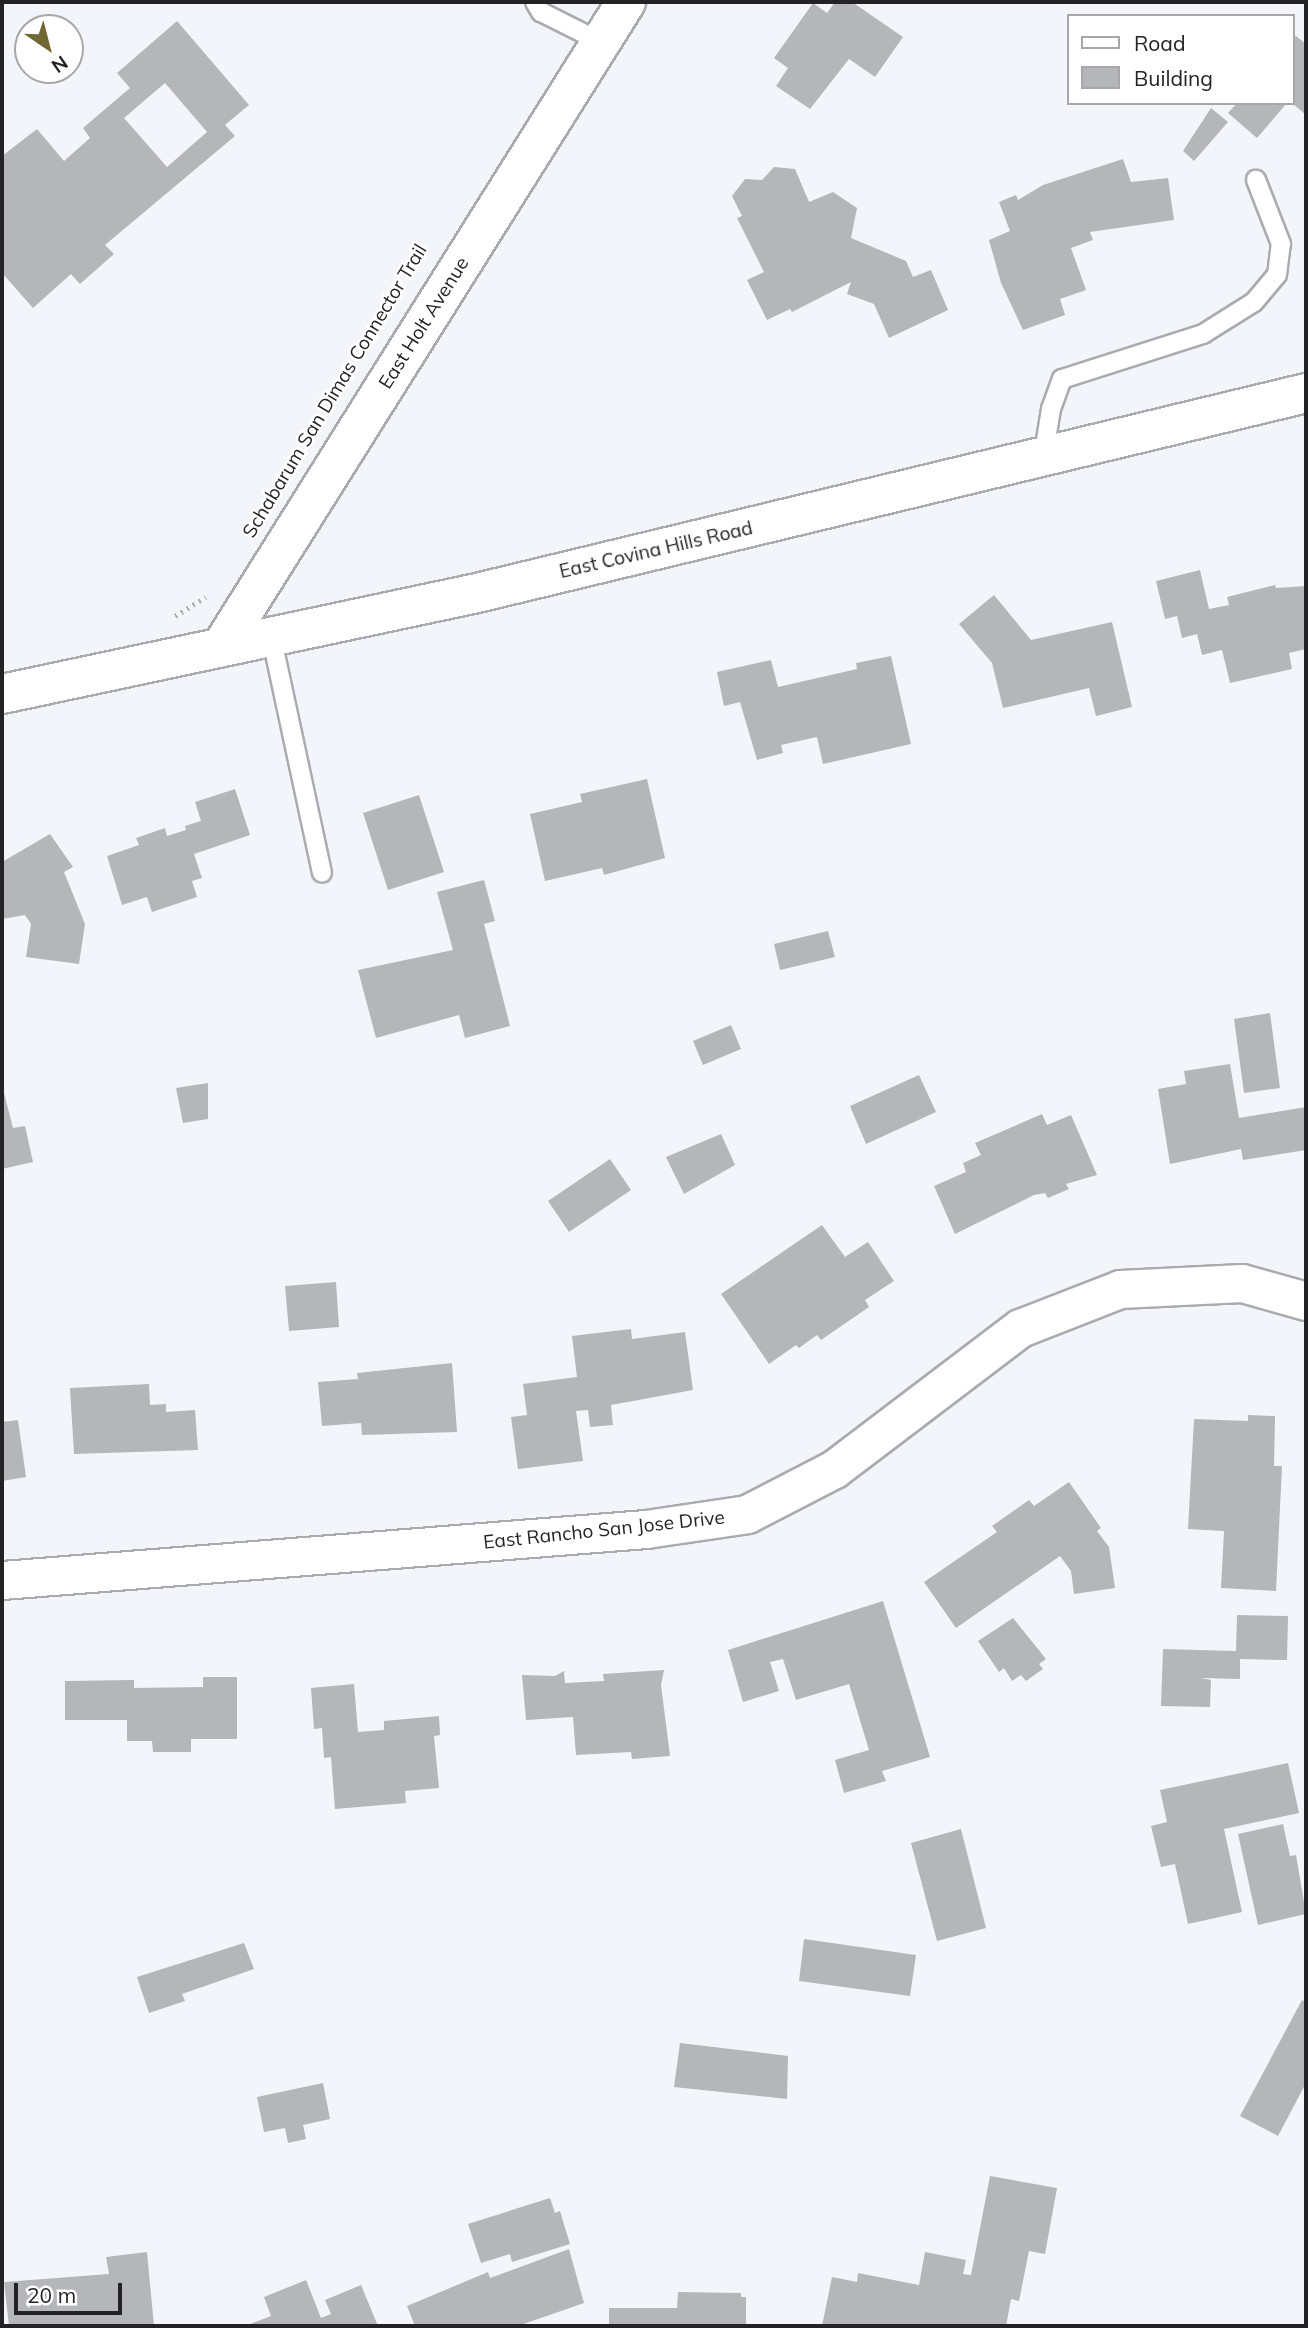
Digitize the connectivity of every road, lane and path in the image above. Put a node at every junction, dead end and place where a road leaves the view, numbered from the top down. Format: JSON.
{"nodes":[{"id":1,"x":535,"y":2,"type":"edge"},
{"id":2,"x":626,"y":2,"type":"edge"},
{"id":3,"x":601,"y":42,"type":"junction"},
{"id":4,"x":1256,"y":180,"type":"dead end"},
{"id":5,"x":1306,"y":393,"type":"edge"},
{"id":6,"x":1043,"y":458,"type":"junction"},
{"id":7,"x":211,"y":594,"type":"dead end"},
{"id":8,"x":166,"y":622,"type":"dead end"},
{"id":9,"x":271,"y":635,"type":"junction"},
{"id":10,"x":223,"y":644,"type":"junction"},
{"id":11,"x":2,"y":694,"type":"edge"},
{"id":12,"x":322,"y":873,"type":"dead end"},
{"id":13,"x":1306,"y":1301,"type":"edge"},
{"id":14,"x":2,"y":1580,"type":"edge"}],
"edges":[{"from":1,"to":3,"type":"lane"},
{"from":2,"to":3,"type":"street","name":"East Holt Avenue"},
{"from":3,"to":10,"type":"street","name":"East Holt Avenue"},
{"from":4,"to":6,"type":"lane"},
{"from":5,"to":6,"type":"street","name":"East Covina Hills Road"},
{"from":6,"to":9,"type":"street","name":"East Covina Hills Road"},
{"from":7,"to":8,"type":"path"},
{"from":9,"to":10,"type":"street","name":"East Covina Hills Road"},
{"from":9,"to":12,"type":"lane"},
{"from":10,"to":11,"type":"street","name":"East Covina Hills Road"},
{"from":13,"to":14,"type":"street","name":"East Rancho San Jose Drive"}]}
